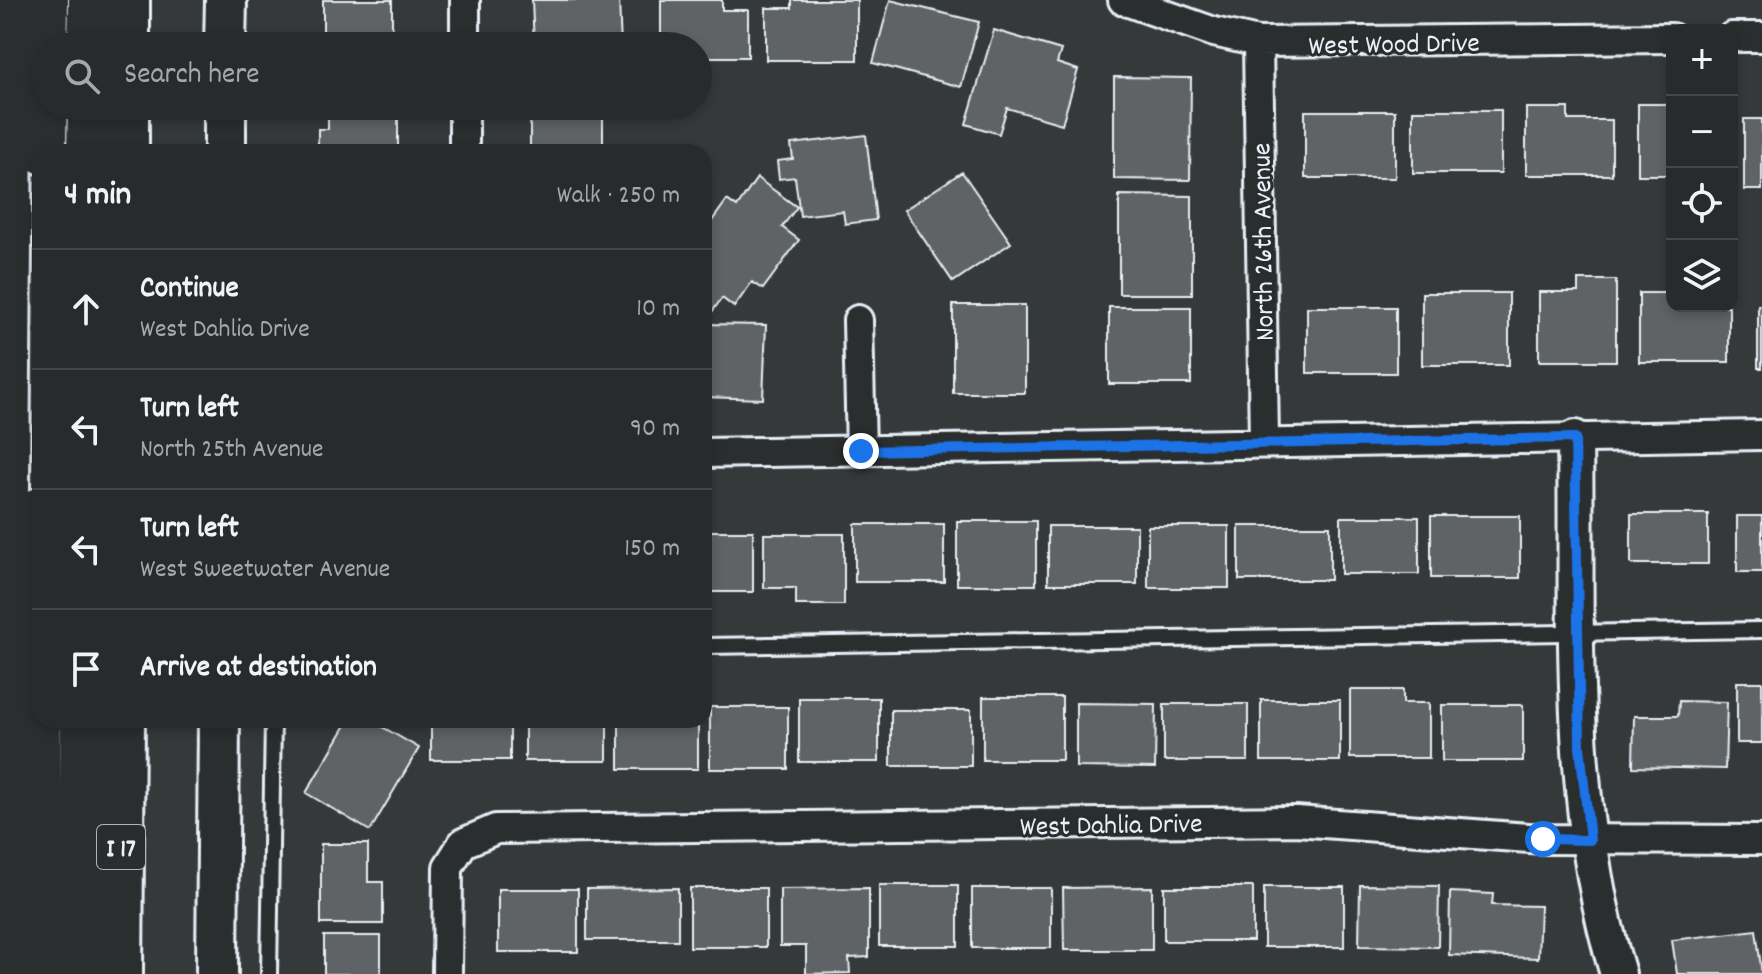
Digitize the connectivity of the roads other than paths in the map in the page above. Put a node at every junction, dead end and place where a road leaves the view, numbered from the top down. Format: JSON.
{"nodes":[{"id":1,"x":11,"y":0,"type":"edge"},
{"id":2,"x":46,"y":0,"type":"edge"},
{"id":3,"x":91,"y":0,"type":"edge"},
{"id":4,"x":127,"y":0,"type":"edge"},
{"id":5,"x":226,"y":0,"type":"edge"},
{"id":6,"x":465,"y":0,"type":"edge"},
{"id":7,"x":1123,"y":0,"type":"edge"},
{"id":8,"x":46,"y":32,"type":"edge"},
{"id":9,"x":90,"y":32,"type":"edge"},
{"id":10,"x":127,"y":32,"type":"edge"},
{"id":11,"x":225,"y":32,"type":"edge"},
{"id":12,"x":465,"y":32,"type":"edge"},
{"id":13,"x":1738,"y":37,"type":"edge"},
{"id":14,"x":1762,"y":37,"type":"edge"},
{"id":15,"x":1666,"y":38,"type":"edge"},
{"id":16,"x":1258,"y":42,"type":"junction"},
{"id":17,"x":44,"y":120,"type":"edge"},
{"id":18,"x":90,"y":120,"type":"edge"},
{"id":19,"x":126,"y":120,"type":"edge"},
{"id":20,"x":225,"y":120,"type":"edge"},
{"id":21,"x":464,"y":120,"type":"edge"},
{"id":22,"x":44,"y":144,"type":"edge"},
{"id":23,"x":89,"y":144,"type":"edge"},
{"id":24,"x":126,"y":144,"type":"edge"},
{"id":25,"x":225,"y":144,"type":"edge"},
{"id":26,"x":464,"y":144,"type":"edge"},
{"id":27,"x":858,"y":320,"type":"dead end"},
{"id":28,"x":1762,"y":435,"type":"edge"},
{"id":29,"x":1575,"y":438,"type":"junction"},
{"id":30,"x":1264,"y":442,"type":"junction"},
{"id":31,"x":861,"y":451,"type":"junction"},
{"id":32,"x":712,"y":453,"type":"edge"},
{"id":33,"x":1762,"y":630,"type":"edge"},
{"id":34,"x":1578,"y":633,"type":"junction"},
{"id":35,"x":712,"y":646,"type":"edge"},
{"id":36,"x":39,"y":728,"type":"edge"},
{"id":37,"x":83,"y":728,"type":"edge"},
{"id":38,"x":122,"y":728,"type":"edge"},
{"id":39,"x":219,"y":728,"type":"edge"},
{"id":40,"x":273,"y":728,"type":"edge"},
{"id":41,"x":1590,"y":840,"type":"junction"},
{"id":42,"x":1762,"y":840,"type":"edge"},
{"id":43,"x":3,"y":974,"type":"edge"},
{"id":44,"x":37,"y":974,"type":"edge"},
{"id":45,"x":80,"y":974,"type":"edge"},
{"id":46,"x":120,"y":974,"type":"edge"},
{"id":47,"x":217,"y":974,"type":"edge"},
{"id":48,"x":269,"y":974,"type":"edge"},
{"id":49,"x":447,"y":974,"type":"edge"},
{"id":50,"x":1618,"y":974,"type":"edge"}],
"edges":[{"from":1,"to":43,"type":"highway"},
{"from":2,"to":8,"type":"highway"},
{"from":3,"to":9,"type":"highway"},
{"from":4,"to":10,"type":"highway"},
{"from":5,"to":11,"type":"main road"},
{"from":6,"to":12,"type":"street"},
{"from":7,"to":16,"type":"street","name":"West Wood Drive"},
{"from":13,"to":14,"type":"street"},
{"from":15,"to":16,"type":"street","name":"West Wood Drive"},
{"from":16,"to":30,"type":"street","name":"North 26th Avenue"},
{"from":17,"to":22,"type":"highway"},
{"from":18,"to":23,"type":"highway"},
{"from":19,"to":24,"type":"highway"},
{"from":20,"to":25,"type":"main road"},
{"from":21,"to":26,"type":"street"},
{"from":27,"to":31,"type":"street"},
{"from":28,"to":29,"type":"street"},
{"from":29,"to":30,"type":"street"},
{"from":29,"to":34,"type":"street"},
{"from":30,"to":31,"type":"street"},
{"from":31,"to":32,"type":"street"},
{"from":33,"to":34,"type":"lane"},
{"from":34,"to":35,"type":"lane"},
{"from":34,"to":41,"type":"street"},
{"from":36,"to":44,"type":"highway"},
{"from":37,"to":45,"type":"highway"},
{"from":38,"to":46,"type":"highway","number":"I 17"},
{"from":39,"to":47,"type":"main road"},
{"from":40,"to":48,"type":"lane"},
{"from":41,"to":42,"type":"street","name":"West Dahlia Drive"},
{"from":41,"to":49,"type":"street","name":"West Dahlia Drive"},
{"from":41,"to":50,"type":"street"}]}
